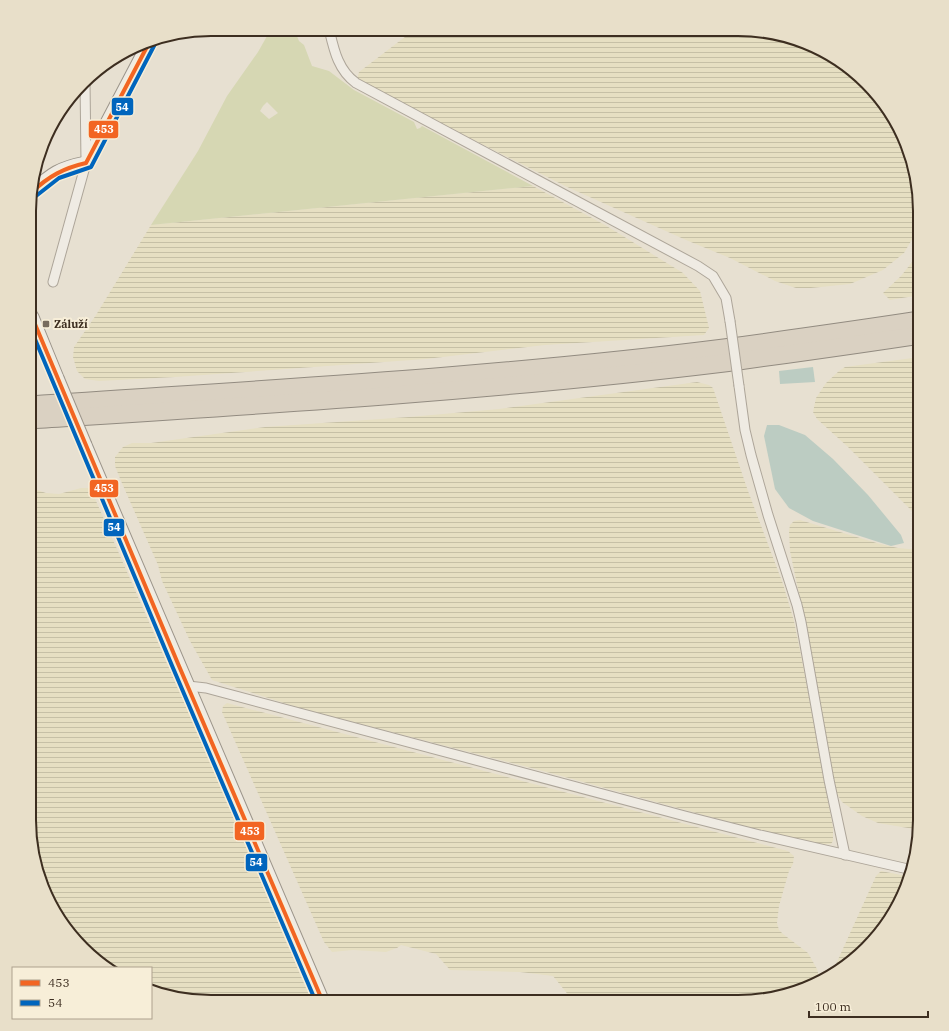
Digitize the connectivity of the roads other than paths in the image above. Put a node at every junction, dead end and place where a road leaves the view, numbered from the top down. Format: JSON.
{"nodes":[{"id":1,"x":331,"y":36,"type":"edge"},
{"id":2,"x":146,"y":48,"type":"edge"},
{"id":3,"x":85,"y":89,"type":"edge"},
{"id":4,"x":86,"y":163,"type":"junction"},
{"id":5,"x":38,"y":186,"type":"edge"},
{"id":6,"x":53,"y":282,"type":"dead end"},
{"id":7,"x":913,"y":321,"type":"edge"},
{"id":8,"x":36,"y":327,"type":"edge"},
{"id":9,"x":913,"y":336,"type":"edge"},
{"id":10,"x":36,"y":405,"type":"edge"},
{"id":11,"x":36,"y":420,"type":"edge"},
{"id":12,"x":188,"y":686,"type":"junction"},
{"id":13,"x":845,"y":855,"type":"junction"},
{"id":14,"x":906,"y":869,"type":"edge"},
{"id":15,"x":320,"y":995,"type":"edge"}],
"edges":[{"from":1,"to":13,"type":"street","bridge":true},
{"from":2,"to":4,"type":"main road"},
{"from":3,"to":4,"type":"street"},
{"from":4,"to":5,"type":"main road"},
{"from":4,"to":6,"type":"street"},
{"from":7,"to":10,"type":"highway"},
{"from":8,"to":12,"type":"main road","bridge":true},
{"from":9,"to":11,"type":"highway"},
{"from":12,"to":13,"type":"street"},
{"from":12,"to":15,"type":"main road"},
{"from":13,"to":14,"type":"street"}]}
